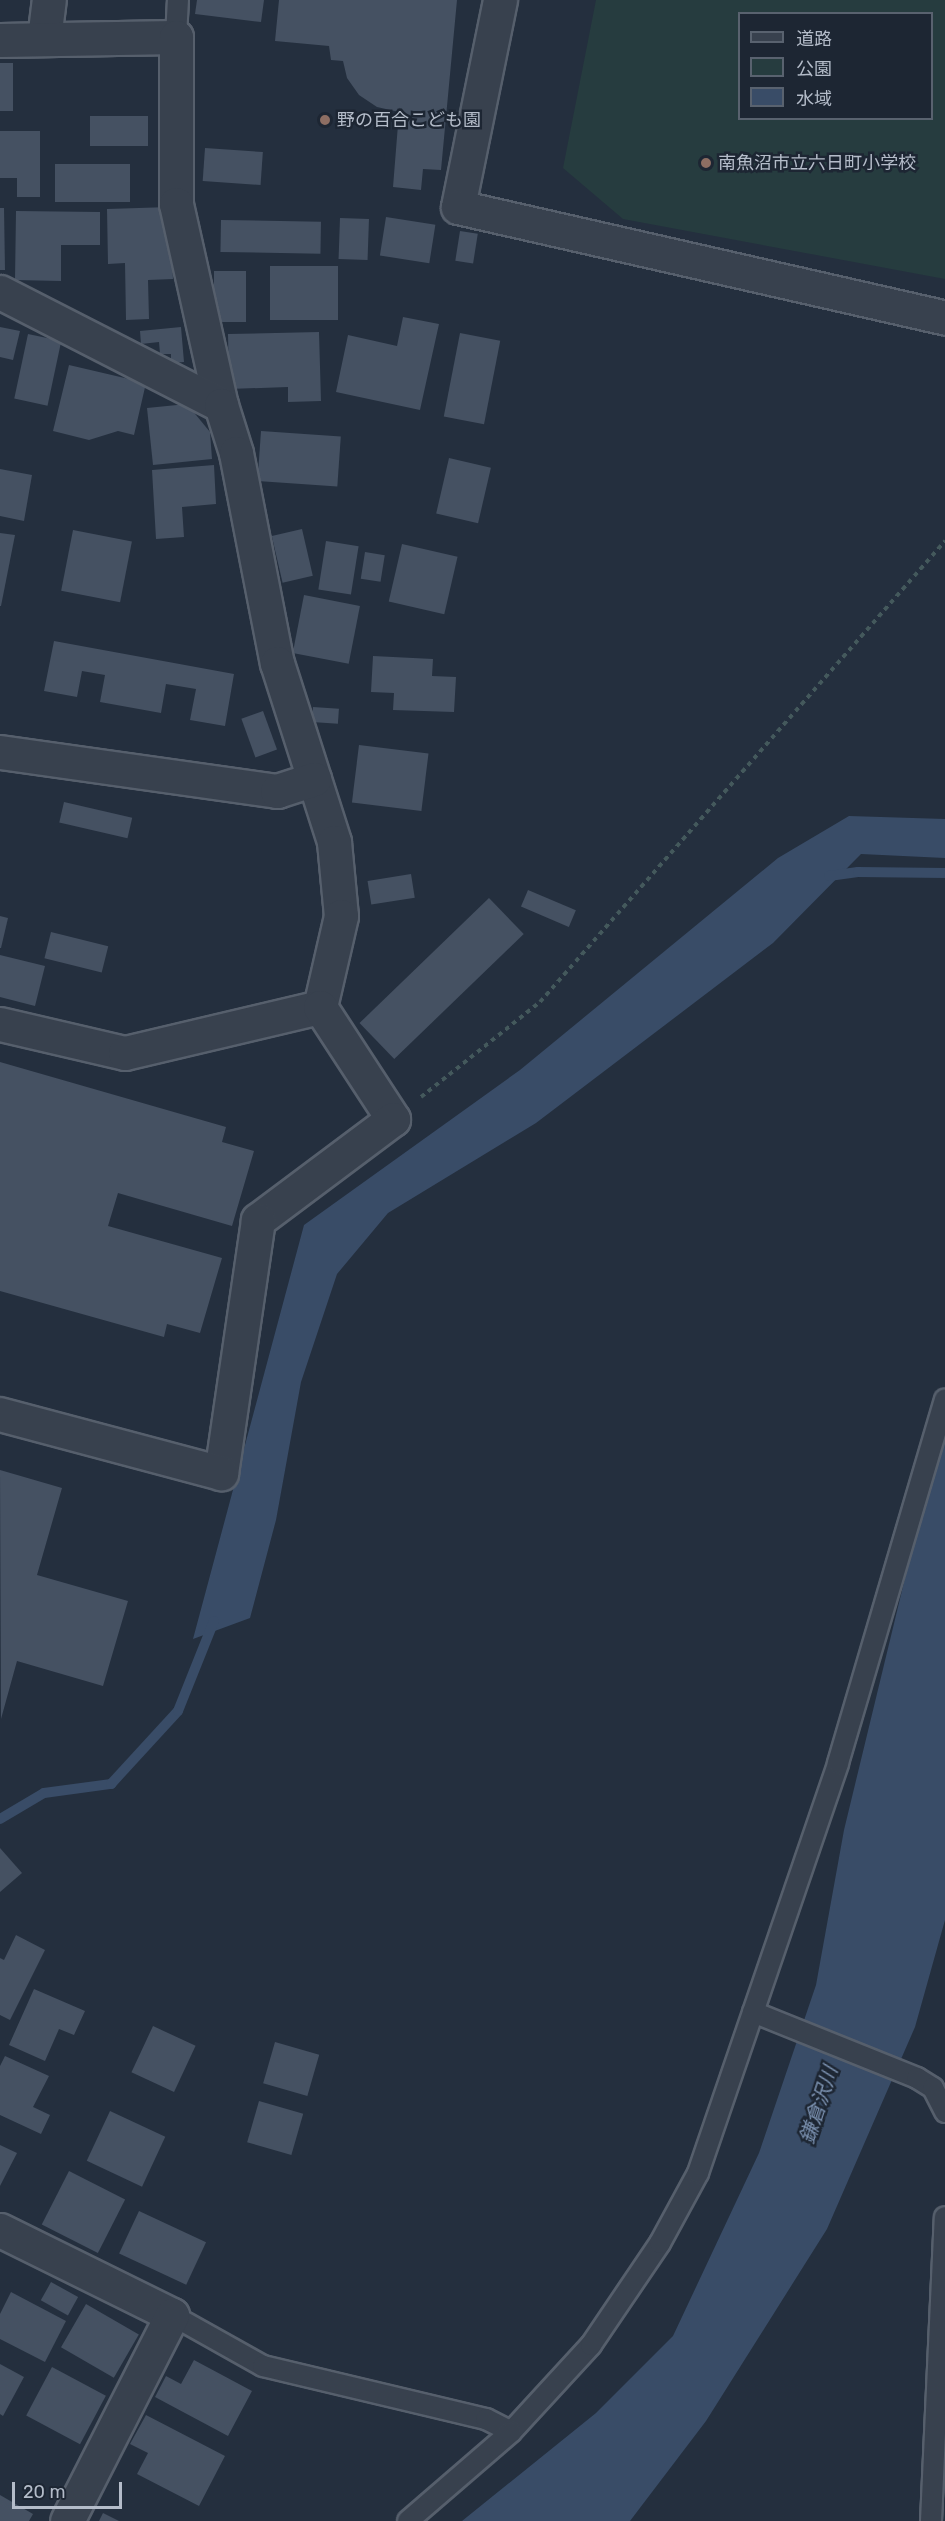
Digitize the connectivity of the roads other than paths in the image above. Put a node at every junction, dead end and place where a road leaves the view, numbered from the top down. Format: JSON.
{"nodes":[{"id":1,"x":50,"y":0,"type":"edge"},
{"id":2,"x":178,"y":0,"type":"edge"},
{"id":3,"x":500,"y":0,"type":"edge"},
{"id":4,"x":176,"y":37,"type":"junction"},
{"id":5,"x":44,"y":39,"type":"junction"},
{"id":6,"x":0,"y":40,"type":"edge"},
{"id":7,"x":0,"y":292,"type":"edge"},
{"id":8,"x":945,"y":318,"type":"edge"},
{"id":9,"x":221,"y":405,"type":"junction"},
{"id":10,"x":0,"y":752,"type":"edge"},
{"id":11,"x":314,"y":779,"type":"junction"},
{"id":12,"x":320,"y":1007,"type":"junction"},
{"id":13,"x":0,"y":1024,"type":"edge"},
{"id":14,"x":945,"y":1399,"type":"edge"},
{"id":15,"x":0,"y":1414,"type":"edge"},
{"id":16,"x":753,"y":2012,"type":"junction"},
{"id":17,"x":945,"y":2112,"type":"edge"},
{"id":18,"x":945,"y":2217,"type":"edge"},
{"id":19,"x":4,"y":2241,"type":"edge"},
{"id":20,"x":172,"y":2315,"type":"junction"},
{"id":21,"x":511,"y":2432,"type":"junction"},
{"id":22,"x":67,"y":2521,"type":"edge"},
{"id":23,"x":408,"y":2521,"type":"edge"},
{"id":24,"x":931,"y":2521,"type":"edge"}],
"edges":[{"from":1,"to":5,"type":"street"},
{"from":2,"to":4,"type":"lane"},
{"from":3,"to":8,"type":"street"},
{"from":4,"to":5,"type":"street"},
{"from":4,"to":9,"type":"street"},
{"from":5,"to":6,"type":"street"},
{"from":7,"to":9,"type":"street"},
{"from":9,"to":11,"type":"street"},
{"from":10,"to":11,"type":"street"},
{"from":11,"to":12,"type":"street"},
{"from":12,"to":13,"type":"street"},
{"from":12,"to":15,"type":"street"},
{"from":14,"to":16,"type":"lane"},
{"from":16,"to":17,"type":"lane"},
{"from":16,"to":21,"type":"lane"},
{"from":18,"to":24,"type":"lane"},
{"from":19,"to":20,"type":"street"},
{"from":20,"to":21,"type":"lane"},
{"from":20,"to":22,"type":"street"},
{"from":21,"to":23,"type":"lane"}]}
